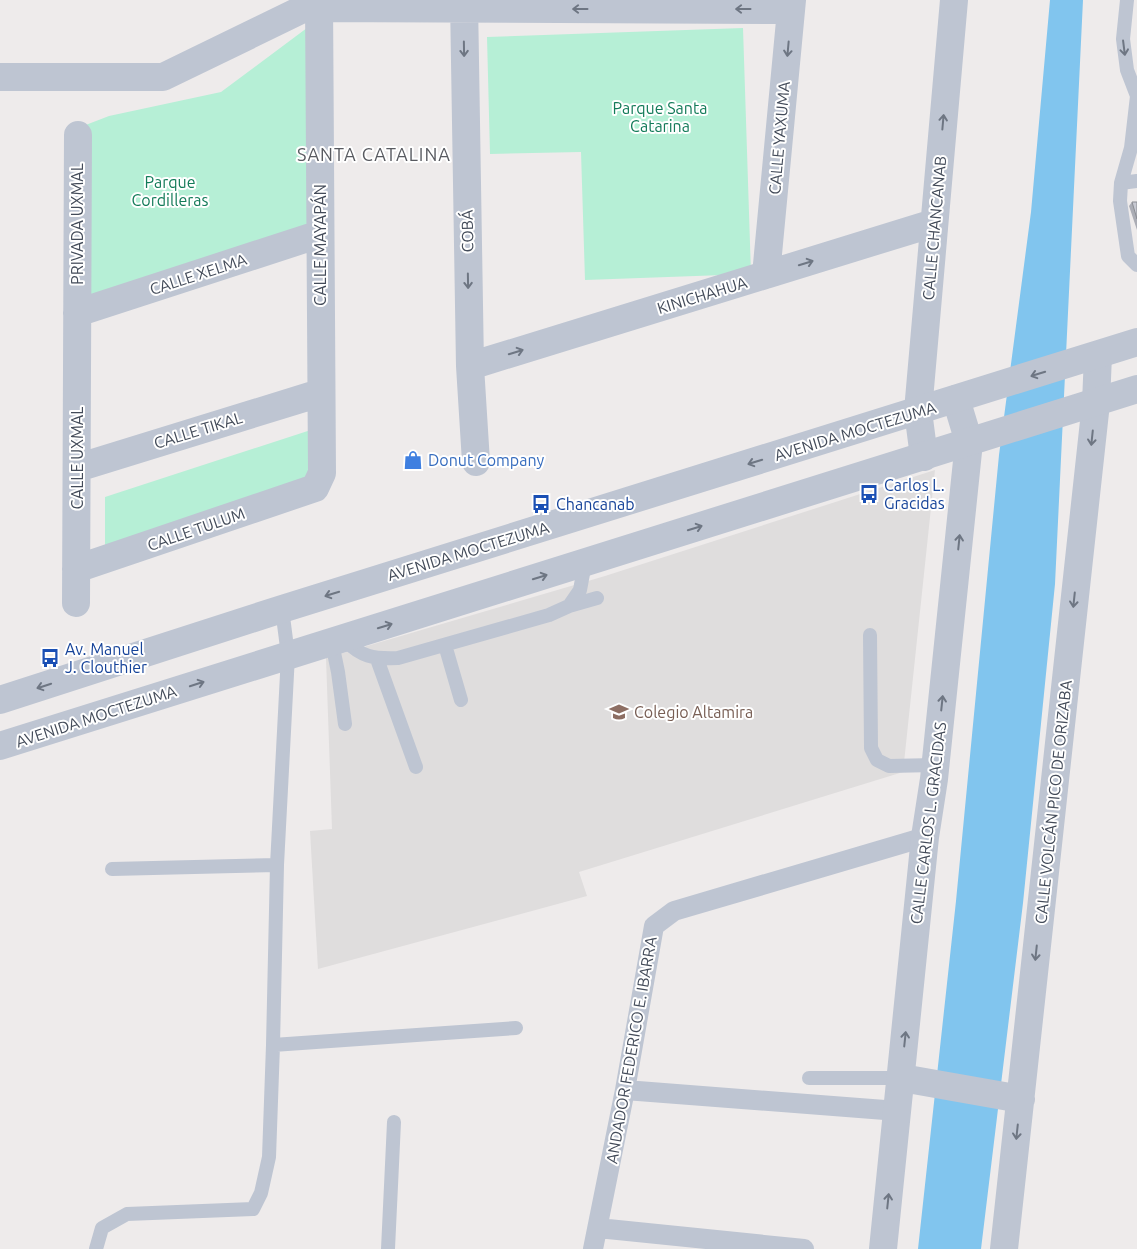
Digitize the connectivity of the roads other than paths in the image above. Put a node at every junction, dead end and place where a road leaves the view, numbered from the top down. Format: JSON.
{"nodes":[{"id":1,"x":954,"y":0,"type":"edge"},
{"id":2,"x":1127,"y":0,"type":"edge"},
{"id":3,"x":319,"y":4,"type":"edge"},
{"id":4,"x":463,"y":4,"type":"edge"},
{"id":5,"x":792,"y":5,"type":"edge"},
{"id":6,"x":0,"y":77,"type":"edge"},
{"id":7,"x":1137,"y":96,"type":"edge"},
{"id":8,"x":78,"y":135,"type":"dead end"},
{"id":9,"x":1137,"y":181,"type":"edge"},
{"id":10,"x":1121,"y":183,"type":"junction"},
{"id":11,"x":934,"y":223,"type":"junction"},
{"id":12,"x":320,"y":234,"type":"junction"},
{"id":13,"x":1137,"y":265,"type":"edge"},
{"id":14,"x":766,"y":275,"type":"junction"},
{"id":15,"x":77,"y":313,"type":"junction"},
{"id":16,"x":1137,"y":342,"type":"edge"},
{"id":17,"x":1090,"y":357,"type":"junction"},
{"id":18,"x":470,"y":366,"type":"junction"},
{"id":19,"x":1137,"y":389,"type":"edge"},
{"id":20,"x":320,"y":393,"type":"junction"},
{"id":21,"x":956,"y":399,"type":"junction"},
{"id":22,"x":1096,"y":403,"type":"junction"},
{"id":23,"x":918,"y":411,"type":"junction"},
{"id":24,"x":970,"y":442,"type":"junction"},
{"id":25,"x":924,"y":457,"type":"junction"},
{"id":26,"x":476,"y":462,"type":"dead end"},
{"id":27,"x":76,"y":468,"type":"junction"},
{"id":28,"x":315,"y":488,"type":"joint"},
{"id":29,"x":585,"y":563,"type":"junction"},
{"id":30,"x":76,"y":569,"type":"junction"},
{"id":31,"x":597,"y":598,"type":"dead end"},
{"id":32,"x":76,"y":603,"type":"dead end"},
{"id":33,"x":569,"y":606,"type":"junction"},
{"id":34,"x":282,"y":610,"type":"junction"},
{"id":35,"x":870,"y":635,"type":"dead end"},
{"id":36,"x":337,"y":641,"type":"junction"},
{"id":37,"x":445,"y":645,"type":"junction"},
{"id":38,"x":288,"y":655,"type":"junction"},
{"id":39,"x":377,"y":659,"type":"junction"},
{"id":40,"x":0,"y":700,"type":"edge"},
{"id":41,"x":461,"y":700,"type":"dead end"},
{"id":42,"x":345,"y":724,"type":"dead end"},
{"id":43,"x":0,"y":746,"type":"edge"},
{"id":44,"x":935,"y":765,"type":"junction"},
{"id":45,"x":416,"y":767,"type":"dead end"},
{"id":46,"x":925,"y":837,"type":"junction"},
{"id":47,"x":277,"y":865,"type":"junction"},
{"id":48,"x":112,"y":869,"type":"dead end"},
{"id":49,"x":516,"y":1028,"type":"dead end"},
{"id":50,"x":274,"y":1045,"type":"junction"},
{"id":51,"x":809,"y":1078,"type":"dead end"},
{"id":52,"x":914,"y":1080,"type":"junction"},
{"id":53,"x":625,"y":1090,"type":"junction"},
{"id":54,"x":1013,"y":1098,"type":"junction"},
{"id":55,"x":898,"y":1111,"type":"junction"},
{"id":56,"x":394,"y":1122,"type":"dead end"},
{"id":57,"x":598,"y":1228,"type":"junction"},
{"id":58,"x":96,"y":1249,"type":"edge"},
{"id":59,"x":388,"y":1249,"type":"edge"},
{"id":60,"x":593,"y":1249,"type":"edge"},
{"id":61,"x":804,"y":1249,"type":"edge"},
{"id":62,"x":883,"y":1249,"type":"edge"},
{"id":63,"x":1004,"y":1249,"type":"edge"}],
"edges":[{"from":11,"to":1,"type":"street","name":"CALLE CHANCANAB","one_way":true},
{"from":2,"to":7,"type":"lane","one_way":true},
{"from":3,"to":4,"type":"street"},
{"from":3,"to":6,"type":"street"},
{"from":3,"to":12,"type":"street","name":"CALLE MAYAPÁN"},
{"from":5,"to":4,"type":"street","one_way":true},
{"from":4,"to":18,"type":"street","name":"COBÁ","one_way":true},
{"from":5,"to":14,"type":"street","name":"CALLE YAXUMA","one_way":true},
{"from":7,"to":10,"type":"lane"},
{"from":8,"to":15,"type":"street","name":"PRIVADA UXMAL"},
{"from":9,"to":10,"type":"lane"},
{"from":10,"to":13,"type":"lane"},
{"from":14,"to":11,"type":"street","name":"KINICHAHUA","one_way":true},
{"from":11,"to":23,"type":"street","name":"CALLE CHANCANAB"},
{"from":12,"to":15,"type":"street","name":"CALLE XELMA"},
{"from":12,"to":20,"type":"street","name":"CALLE MAYAPÁN"},
{"from":18,"to":14,"type":"street","name":"KINICHAHUA","one_way":true},
{"from":15,"to":27,"type":"street","name":"CALLE UXMAL"},
{"from":16,"to":17,"type":"street","name":"AVENIDA MOCTEZUMA"},
{"from":17,"to":21,"type":"street","name":"AVENIDA MOCTEZUMA","one_way":true},
{"from":17,"to":22,"type":"street","name":"CALLE VOLCÁN PICO DE ORIZABA"},
{"from":18,"to":26,"type":"street","name":"COBÁ"},
{"from":19,"to":22,"type":"street","name":"AVENIDA MOCTEZUMA"},
{"from":20,"to":27,"type":"street","name":"CALLE TIKAL"},
{"from":20,"to":28,"type":"street","name":"CALLE MAYAPÁN"},
{"from":21,"to":23,"type":"street","name":"AVENIDA MOCTEZUMA"},
{"from":21,"to":24,"type":"street","name":"CALLE CARLOS L. GRACIDAS"},
{"from":22,"to":24,"type":"street","name":"AVENIDA MOCTEZUMA"},
{"from":22,"to":54,"type":"street","name":"CALLE VOLCÁN PICO DE ORIZABA","one_way":true},
{"from":23,"to":25,"type":"street","name":"CALLE CHANCANAB"},
{"from":23,"to":34,"type":"street","name":"AVENIDA MOCTEZUMA","one_way":true},
{"from":24,"to":25,"type":"street","name":"AVENIDA MOCTEZUMA"},
{"from":44,"to":24,"type":"street","name":"CALLE CARLOS L. GRACIDAS","one_way":true},
{"from":29,"to":25,"type":"street","name":"AVENIDA MOCTEZUMA","one_way":true},
{"from":27,"to":30,"type":"street","name":"CALLE UXMAL"},
{"from":28,"to":30,"type":"street","name":"CALLE TULUM"},
{"from":29,"to":33,"type":"lane"},
{"from":36,"to":29,"type":"street","name":"AVENIDA MOCTEZUMA","one_way":true},
{"from":30,"to":32,"type":"street","name":"CALLE UXMAL"},
{"from":31,"to":33,"type":"lane"},
{"from":33,"to":37,"type":"lane"},
{"from":34,"to":38,"type":"lane"},
{"from":34,"to":40,"type":"street","name":"AVENIDA MOCTEZUMA","one_way":true},
{"from":35,"to":44,"type":"lane"},
{"from":36,"to":38,"type":"street","name":"AVENIDA MOCTEZUMA"},
{"from":36,"to":39,"type":"lane"},
{"from":36,"to":42,"type":"lane"},
{"from":37,"to":39,"type":"lane"},
{"from":37,"to":41,"type":"lane"},
{"from":43,"to":38,"type":"street","name":"AVENIDA MOCTEZUMA","one_way":true},
{"from":38,"to":47,"type":"lane"},
{"from":39,"to":45,"type":"lane"},
{"from":44,"to":46,"type":"street","name":"CALLE CARLOS L. GRACIDAS"},
{"from":52,"to":46,"type":"street","name":"CALLE CARLOS L. GRACIDAS","one_way":true},
{"from":46,"to":53,"type":"street","name":"ANDADOR FEDERICO E. IBARRA"},
{"from":47,"to":48,"type":"lane"},
{"from":47,"to":50,"type":"lane"},
{"from":49,"to":50,"type":"lane"},
{"from":50,"to":58,"type":"lane"},
{"from":51,"to":52,"type":"lane"},
{"from":52,"to":54,"type":"street"},
{"from":52,"to":55,"type":"street","name":"CALLE CARLOS L. GRACIDAS"},
{"from":53,"to":55,"type":"street"},
{"from":53,"to":57,"type":"street","name":"ANDADOR FEDERICO E. IBARRA"},
{"from":54,"to":63,"type":"street","name":"CALLE VOLCÁN PICO DE ORIZABA","one_way":true},
{"from":62,"to":55,"type":"street","name":"CALLE CARLOS L. GRACIDAS","one_way":true},
{"from":56,"to":59,"type":"lane"},
{"from":57,"to":60,"type":"street","name":"ANDADOR FEDERICO E. IBARRA"},
{"from":57,"to":61,"type":"street"}]}
